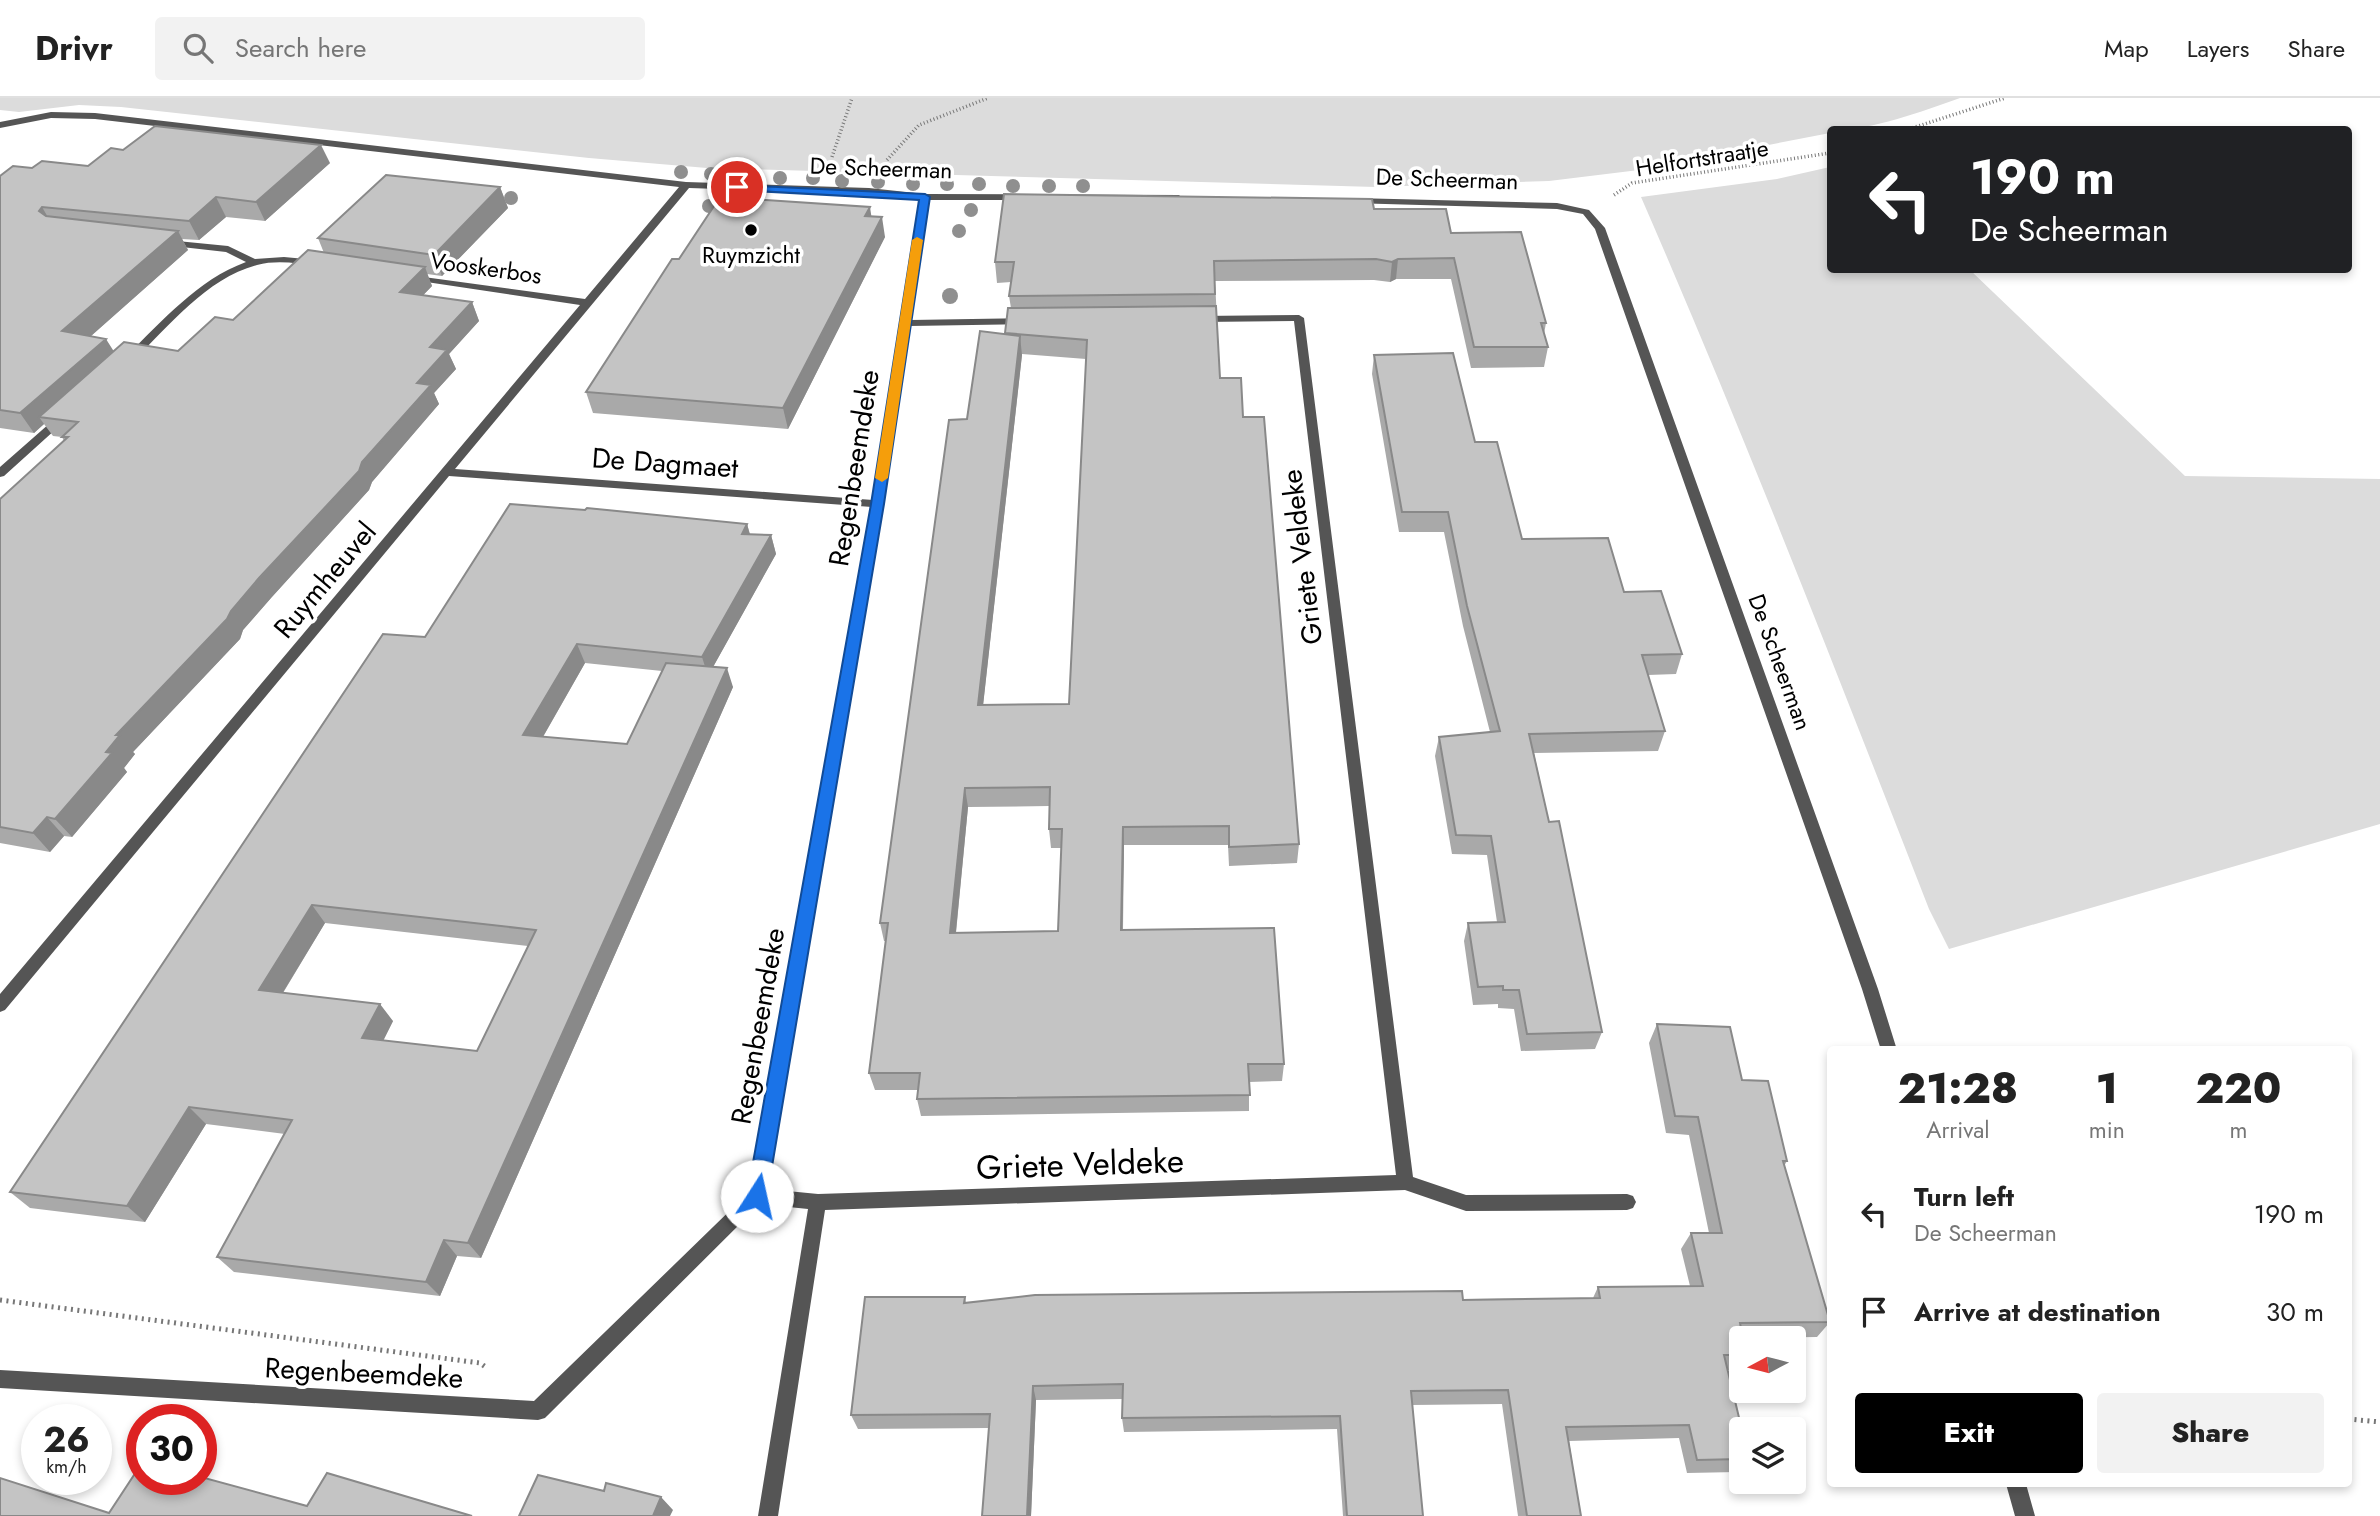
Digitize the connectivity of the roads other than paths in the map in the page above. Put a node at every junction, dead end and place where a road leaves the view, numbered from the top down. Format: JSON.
{"nodes":[{"id":1,"x":0,"y":125,"type":"edge"},
{"id":2,"x":686,"y":185,"type":"junction"},
{"id":3,"x":925,"y":197,"type":"junction"},
{"id":4,"x":1188,"y":197,"type":"edge"},
{"id":5,"x":1339,"y":200,"type":"edge"},
{"id":6,"x":150,"y":241,"type":"edge"},
{"id":7,"x":253,"y":262,"type":"junction"},
{"id":8,"x":327,"y":265,"type":"edge"},
{"id":9,"x":396,"y":275,"type":"edge"},
{"id":10,"x":588,"y":303,"type":"junction"},
{"id":11,"x":1182,"y":319,"type":"edge"},
{"id":12,"x":1045,"y":321,"type":"edge"},
{"id":13,"x":905,"y":323,"type":"junction"},
{"id":14,"x":120,"y":366,"type":"edge"},
{"id":15,"x":70,"y":411,"type":"edge"},
{"id":16,"x":447,"y":472,"type":"junction"},
{"id":17,"x":0,"y":473,"type":"edge"},
{"id":18,"x":878,"y":504,"type":"junction"},
{"id":19,"x":0,"y":1005,"type":"edge"},
{"id":20,"x":1888,"y":1046,"type":"edge"},
{"id":21,"x":1405,"y":1182,"type":"junction"},
{"id":22,"x":757,"y":1196,"type":"junction"},
{"id":23,"x":818,"y":1202,"type":"junction"},
{"id":24,"x":1627,"y":1202,"type":"dead end"},
{"id":25,"x":0,"y":1379,"type":"edge"},
{"id":26,"x":2017,"y":1487,"type":"edge"},
{"id":27,"x":768,"y":1516,"type":"edge"},
{"id":28,"x":2025,"y":1516,"type":"edge"}],
"edges":[{"from":1,"to":2,"type":"street","name":"De Scheerman"},
{"from":2,"to":3,"type":"street","name":"De Scheerman"},
{"from":2,"to":10,"type":"street","name":"Ruymheuvel"},
{"from":3,"to":4,"type":"street","name":"De Scheerman"},
{"from":3,"to":13,"type":"street","name":"Regenbeemdeke"},
{"from":5,"to":20,"type":"street","name":"De Scheerman"},
{"from":6,"to":7,"type":"street"},
{"from":7,"to":8,"type":"street"},
{"from":7,"to":14,"type":"street"},
{"from":9,"to":10,"type":"street","name":"Vooskerbos"},
{"from":10,"to":16,"type":"street","name":"Ruymheuvel"},
{"from":11,"to":21,"type":"street","name":"Griete Veldeke"},
{"from":12,"to":13,"type":"street"},
{"from":13,"to":18,"type":"street","name":"Regenbeemdeke"},
{"from":15,"to":17,"type":"street"},
{"from":16,"to":18,"type":"street","name":"De Dagmaet"},
{"from":16,"to":19,"type":"street","name":"Ruymheuvel"},
{"from":18,"to":22,"type":"street","name":"Regenbeemdeke"},
{"from":21,"to":23,"type":"street","name":"Griete Veldeke"},
{"from":21,"to":24,"type":"street","name":"Griete Veldeke"},
{"from":22,"to":23,"type":"street","name":"Griete Veldeke"},
{"from":22,"to":25,"type":"street","name":"Regenbeemdeke"},
{"from":23,"to":27,"type":"street"},
{"from":26,"to":28,"type":"street"}]}
